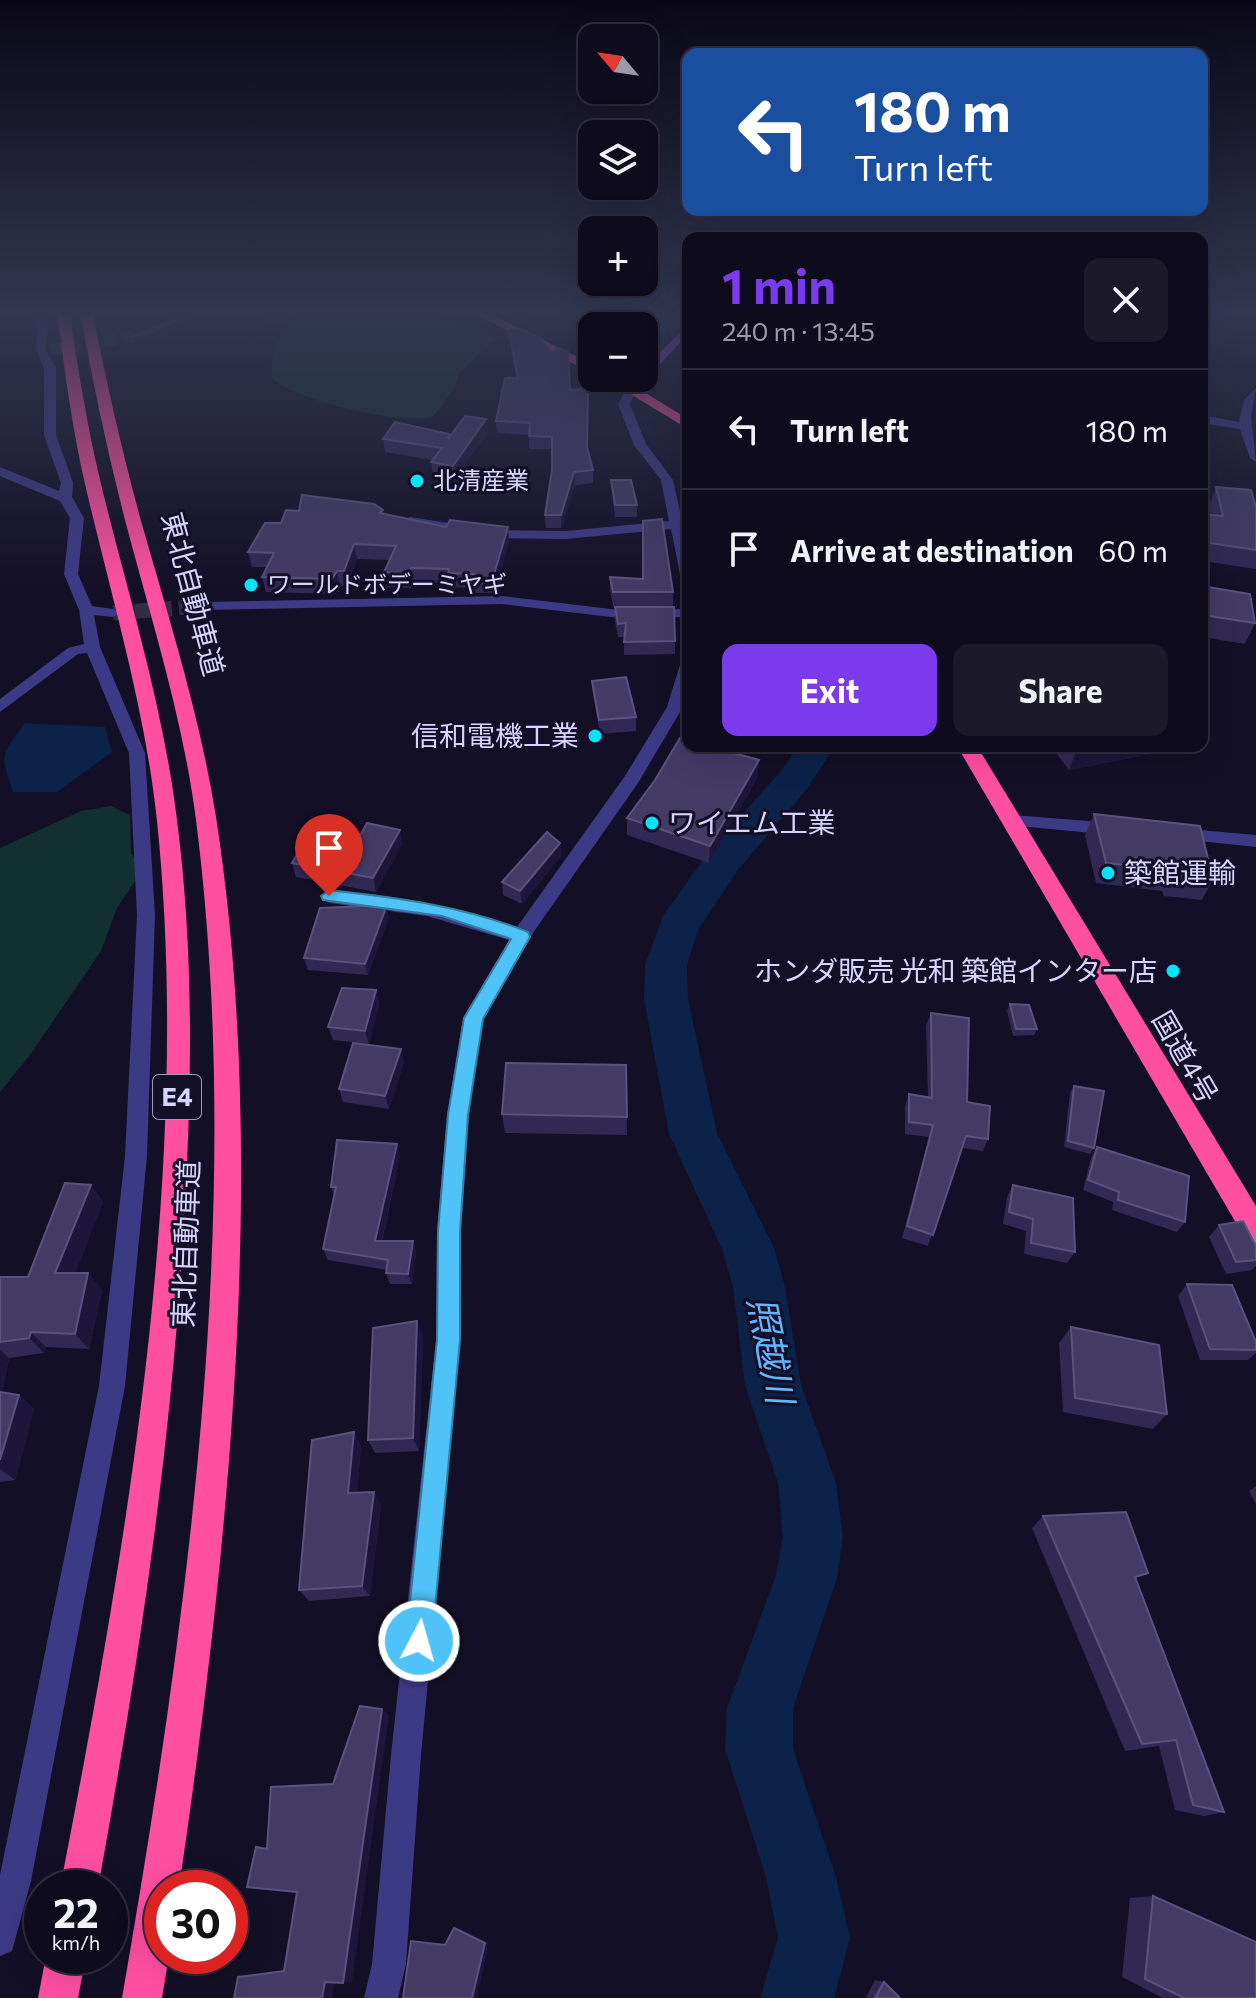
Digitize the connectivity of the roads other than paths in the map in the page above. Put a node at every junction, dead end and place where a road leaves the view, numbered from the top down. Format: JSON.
{"nodes":[{"id":1,"x":50,"y":403,"type":"edge"},
{"id":2,"x":76,"y":403,"type":"edge"},
{"id":3,"x":103,"y":403,"type":"edge"},
{"id":4,"x":624,"y":403,"type":"edge"},
{"id":5,"x":664,"y":403,"type":"edge"},
{"id":6,"x":1247,"y":403,"type":"edge"},
{"id":7,"x":682,"y":420,"type":"edge"},
{"id":8,"x":1208,"y":420,"type":"edge"},
{"id":9,"x":1244,"y":426,"type":"junction"},
{"id":10,"x":1256,"y":458,"type":"edge"},
{"id":11,"x":0,"y":471,"type":"edge"},
{"id":12,"x":65,"y":498,"type":"junction"},
{"id":13,"x":401,"y":520,"type":"edge"},
{"id":14,"x":676,"y":524,"type":"junction"},
{"id":15,"x":682,"y":552,"type":"edge"},
{"id":16,"x":203,"y":606,"type":"tunnel mouth"},
{"id":17,"x":86,"y":610,"type":"junction"},
{"id":18,"x":113,"y":613,"type":"tunnel mouth"},
{"id":19,"x":682,"y":613,"type":"edge"},
{"id":20,"x":92,"y":647,"type":"junction"},
{"id":21,"x":682,"y":684,"type":"edge"},
{"id":22,"x":0,"y":707,"type":"edge"},
{"id":23,"x":971,"y":752,"type":"edge"},
{"id":24,"x":1013,"y":821,"type":"junction"},
{"id":25,"x":1135,"y":831,"type":"edge"},
{"id":26,"x":1165,"y":833,"type":"edge"},
{"id":27,"x":1256,"y":841,"type":"edge"},
{"id":28,"x":329,"y":896,"type":"dead end"},
{"id":29,"x":522,"y":937,"type":"junction"},
{"id":30,"x":1256,"y":1231,"type":"edge"},
{"id":31,"x":82,"y":1870,"type":"edge"},
{"id":32,"x":0,"y":1939,"type":"edge"},
{"id":33,"x":63,"y":1974,"type":"edge"},
{"id":34,"x":58,"y":1998,"type":"edge"},
{"id":35,"x":145,"y":1998,"type":"edge"},
{"id":36,"x":381,"y":1998,"type":"edge"}],
"edges":[{"from":1,"to":12,"type":"street"},
{"from":2,"to":31,"type":"highway","name":"東北自動車道","number":"E4"},
{"from":3,"to":35,"type":"highway","name":"東北自動車道","number":"E4"},
{"from":4,"to":14,"type":"street"},
{"from":5,"to":7,"type":"highway"},
{"from":6,"to":9,"type":"street"},
{"from":8,"to":9,"type":"street"},
{"from":9,"to":10,"type":"street"},
{"from":11,"to":12,"type":"street"},
{"from":12,"to":17,"type":"street"},
{"from":13,"to":14,"type":"street"},
{"from":14,"to":15,"type":"street"},
{"from":16,"to":19,"type":"street"},
{"from":17,"to":18,"type":"street"},
{"from":17,"to":20,"type":"street"},
{"from":20,"to":22,"type":"street"},
{"from":20,"to":32,"type":"street"},
{"from":21,"to":29,"type":"street"},
{"from":23,"to":24,"type":"highway","name":"国道4号"},
{"from":24,"to":25,"type":"street"},
{"from":24,"to":30,"type":"highway","name":"国道4号"},
{"from":26,"to":27,"type":"street"},
{"from":28,"to":29,"type":"street"},
{"from":29,"to":36,"type":"street"},
{"from":33,"to":34,"type":"highway"}]}
